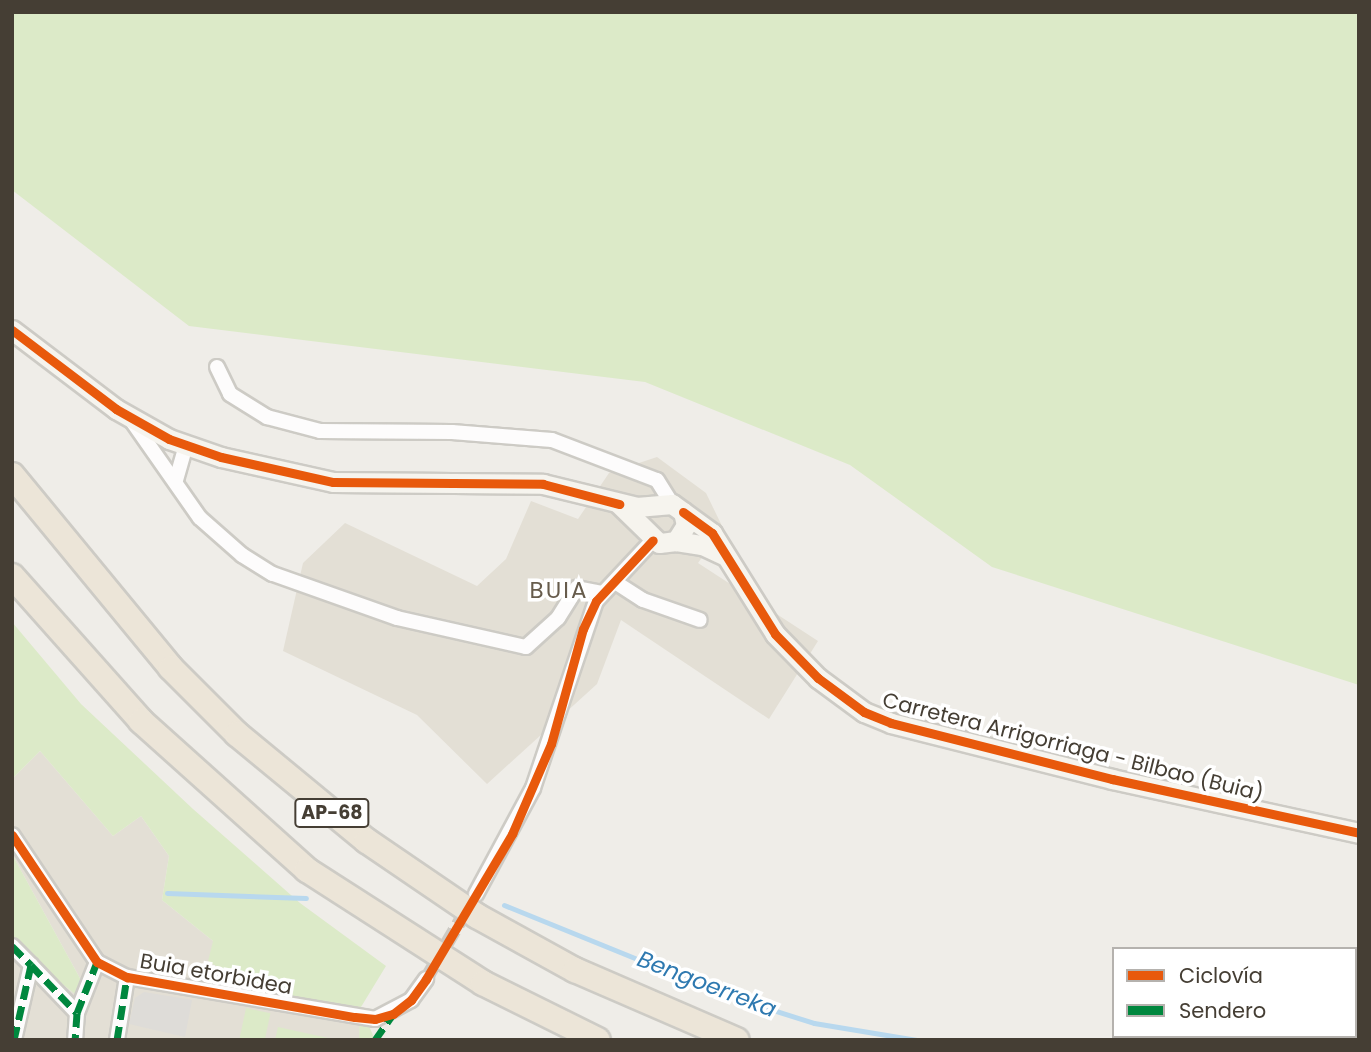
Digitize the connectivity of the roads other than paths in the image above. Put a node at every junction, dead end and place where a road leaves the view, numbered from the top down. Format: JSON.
{"nodes":[{"id":1,"x":12,"y":330,"type":"edge"},
{"id":2,"x":217,"y":367,"type":"dead end"},
{"id":3,"x":130,"y":417,"type":"junction"},
{"id":4,"x":186,"y":445,"type":"junction"},
{"id":5,"x":12,"y":475,"type":"edge"},
{"id":6,"x":176,"y":480,"type":"junction"},
{"id":7,"x":619,"y":504,"type":"junction"},
{"id":8,"x":653,"y":507,"type":"junction"},
{"id":9,"x":678,"y":508,"type":"junction"},
{"id":10,"x":649,"y":534,"type":"junction"},
{"id":11,"x":676,"y":541,"type":"junction"},
{"id":12,"x":723,"y":555,"type":"junction"},
{"id":13,"x":12,"y":576,"type":"edge"},
{"id":14,"x":615,"y":582,"type":"junction"},
{"id":15,"x":602,"y":593,"type":"junction"},
{"id":16,"x":700,"y":620,"type":"dead end"},
{"id":17,"x":1359,"y":833,"type":"edge"},
{"id":18,"x":12,"y":835,"type":"edge"},
{"id":19,"x":476,"y":894,"type":"tunnel mouth"},
{"id":20,"x":12,"y":946,"type":"edge"},
{"id":21,"x":97,"y":962,"type":"junction"},
{"id":22,"x":31,"y":965,"type":"junction"},
{"id":23,"x":127,"y":977,"type":"junction"},
{"id":24,"x":426,"y":979,"type":"tunnel mouth"},
{"id":25,"x":77,"y":1013,"type":"junction"},
{"id":26,"x":14,"y":1040,"type":"edge"},
{"id":27,"x":75,"y":1040,"type":"edge"},
{"id":28,"x":117,"y":1040,"type":"edge"},
{"id":29,"x":598,"y":1040,"type":"edge"},
{"id":30,"x":737,"y":1040,"type":"edge"}],
"edges":[{"from":1,"to":3,"type":"street"},
{"from":2,"to":9,"type":"street"},
{"from":3,"to":4,"type":"street"},
{"from":3,"to":6,"type":"street"},
{"from":4,"to":6,"type":"street"},
{"from":4,"to":7,"type":"street"},
{"from":5,"to":30,"type":"highway","number":"AP-68"},
{"from":6,"to":15,"type":"street"},
{"from":7,"to":8,"type":"street"},
{"from":7,"to":10,"type":"street"},
{"from":8,"to":9,"type":"street"},
{"from":8,"to":10,"type":"street"},
{"from":9,"to":11,"type":"street"},
{"from":9,"to":12,"type":"street","name":"Carretera Arrigorriaga - Bilbao (Buia)"},
{"from":10,"to":11,"type":"street"},
{"from":10,"to":14,"type":"street"},
{"from":11,"to":12,"type":"street"},
{"from":12,"to":17,"type":"street","name":"Carretera Arrigorriaga - Bilbao (Buia)"},
{"from":13,"to":29,"type":"highway","number":"AP-68"},
{"from":14,"to":15,"type":"street"},
{"from":14,"to":16,"type":"street"},
{"from":15,"to":19,"type":"street"},
{"from":18,"to":21,"type":"street","name":"Buia etorbidea"},
{"from":20,"to":22,"type":"street"},
{"from":21,"to":23,"type":"street","name":"Buia etorbidea"},
{"from":21,"to":25,"type":"street"},
{"from":22,"to":25,"type":"street"},
{"from":22,"to":26,"type":"street"},
{"from":23,"to":24,"type":"street","name":"Buia etorbidea"},
{"from":23,"to":28,"type":"street"},
{"from":25,"to":27,"type":"street"}]}
